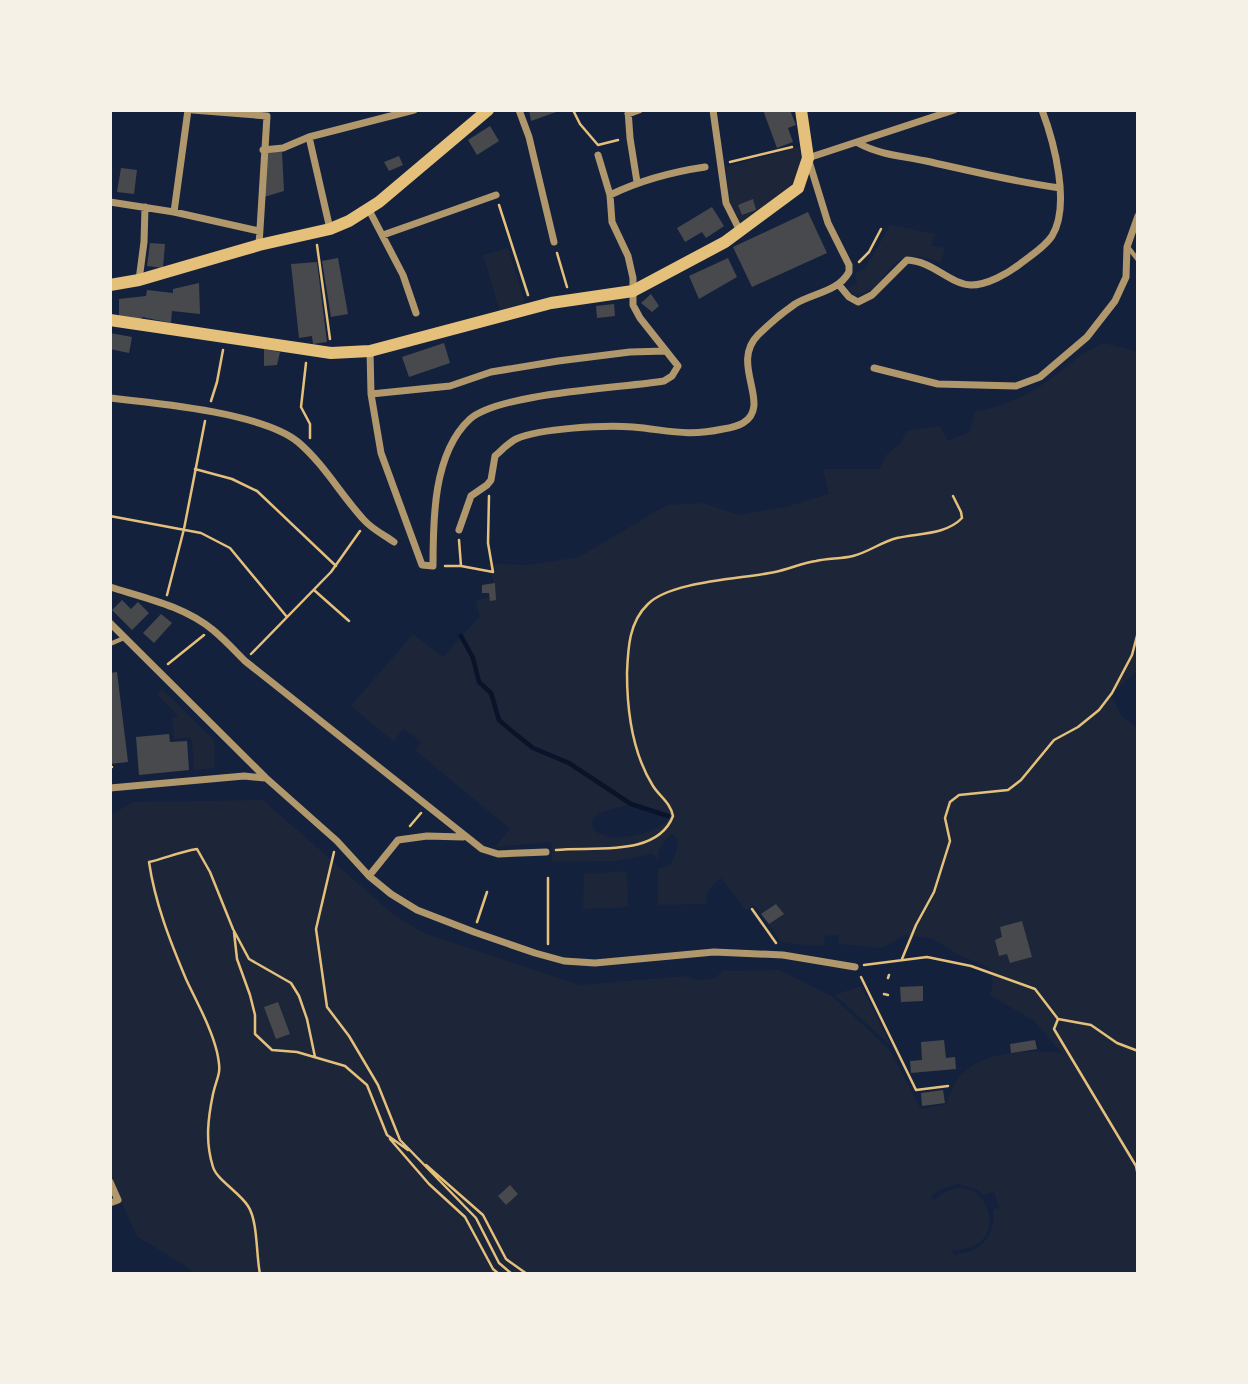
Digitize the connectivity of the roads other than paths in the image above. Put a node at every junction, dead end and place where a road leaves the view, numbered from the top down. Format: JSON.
{"nodes":[{"id":1,"x":191,"y":110,"type":"edge"},
{"id":2,"x":414,"y":110,"type":"edge"},
{"id":3,"x":519,"y":110,"type":"edge"},
{"id":4,"x":639,"y":110,"type":"edge"},
{"id":5,"x":713,"y":110,"type":"edge"},
{"id":6,"x":801,"y":110,"type":"edge"},
{"id":7,"x":954,"y":110,"type":"edge"},
{"id":8,"x":1042,"y":110,"type":"edge"},
{"id":9,"x":487,"y":111,"type":"edge"},
{"id":10,"x":628,"y":112,"type":"edge"},
{"id":11,"x":309,"y":137,"type":"junction"},
{"id":12,"x":858,"y":143,"type":"junction"},
{"id":13,"x":263,"y":150,"type":"junction"},
{"id":14,"x":598,"y":155,"type":"dead end"},
{"id":15,"x":808,"y":158,"type":"junction"},
{"id":16,"x":705,"y":167,"type":"dead end"},
{"id":17,"x":637,"y":182,"type":"junction"},
{"id":18,"x":1060,"y":188,"type":"junction"},
{"id":19,"x":496,"y":195,"type":"road end"},
{"id":20,"x":610,"y":195,"type":"junction"},
{"id":21,"x":110,"y":202,"type":"edge"},
{"id":22,"x":145,"y":207,"type":"junction"},
{"id":23,"x":369,"y":210,"type":"junction"},
{"id":24,"x":174,"y":212,"type":"junction"},
{"id":25,"x":1138,"y":216,"type":"edge"},
{"id":26,"x":330,"y":229,"type":"junction"},
{"id":27,"x":259,"y":231,"type":"junction"},
{"id":28,"x":740,"y":231,"type":"junction"},
{"id":29,"x":383,"y":235,"type":"junction"},
{"id":30,"x":554,"y":242,"type":"road end"},
{"id":31,"x":259,"y":245,"type":"junction"},
{"id":32,"x":1127,"y":247,"type":"junction"},
{"id":33,"x":1138,"y":260,"type":"edge"},
{"id":34,"x":139,"y":280,"type":"junction"},
{"id":35,"x":110,"y":285,"type":"edge"},
{"id":36,"x":838,"y":285,"type":"junction"},
{"id":37,"x":633,"y":291,"type":"junction"},
{"id":38,"x":416,"y":313,"type":"dead end"},
{"id":39,"x":110,"y":320,"type":"edge"},
{"id":40,"x":370,"y":351,"type":"junction"},
{"id":41,"x":666,"y":351,"type":"junction"},
{"id":42,"x":874,"y":368,"type":"dead end"},
{"id":43,"x":371,"y":394,"type":"junction"},
{"id":44,"x":110,"y":398,"type":"edge"},
{"id":45,"x":459,"y":530,"type":"road end"},
{"id":46,"x":394,"y":542,"type":"dead end"},
{"id":47,"x":110,"y":587,"type":"edge"},
{"id":48,"x":110,"y":623,"type":"edge"},
{"id":49,"x":124,"y":638,"type":"junction"},
{"id":50,"x":110,"y":644,"type":"edge"},
{"id":51,"x":266,"y":778,"type":"junction"},
{"id":52,"x":110,"y":788,"type":"edge"},
{"id":53,"x":464,"y":837,"type":"junction"},
{"id":54,"x":546,"y":852,"type":"road end"},
{"id":55,"x":369,"y":876,"type":"junction"},
{"id":56,"x":856,"y":967,"type":"road end"},
{"id":57,"x":110,"y":1182,"type":"edge"},
{"id":58,"x":110,"y":1203,"type":"edge"}],
"edges":[{"from":1,"to":13,"type":"street"},
{"from":1,"to":24,"type":"street"},
{"from":2,"to":11,"type":"street"},
{"from":3,"to":30,"type":"street"},
{"from":4,"to":10,"type":"street"},
{"from":5,"to":28,"type":"street"},
{"from":6,"to":15,"type":"main road"},
{"from":7,"to":12,"type":"street"},
{"from":8,"to":18,"type":"street"},
{"from":9,"to":23,"type":"main road"},
{"from":10,"to":17,"type":"street"},
{"from":11,"to":13,"type":"street"},
{"from":11,"to":26,"type":"street"},
{"from":12,"to":15,"type":"street"},
{"from":12,"to":18,"type":"street"},
{"from":13,"to":27,"type":"street"},
{"from":14,"to":20,"type":"street"},
{"from":15,"to":28,"type":"main road"},
{"from":15,"to":36,"type":"street"},
{"from":16,"to":17,"type":"street"},
{"from":17,"to":20,"type":"street"},
{"from":18,"to":36,"type":"street"},
{"from":19,"to":29,"type":"street"},
{"from":20,"to":37,"type":"street"},
{"from":21,"to":22,"type":"street"},
{"from":22,"to":24,"type":"street"},
{"from":22,"to":34,"type":"street"},
{"from":23,"to":26,"type":"main road"},
{"from":23,"to":29,"type":"street"},
{"from":24,"to":27,"type":"street"},
{"from":25,"to":32,"type":"street"},
{"from":26,"to":31,"type":"main road"},
{"from":27,"to":31,"type":"street"},
{"from":28,"to":37,"type":"main road"},
{"from":29,"to":38,"type":"street"},
{"from":31,"to":34,"type":"main road"},
{"from":32,"to":33,"type":"lane"},
{"from":32,"to":42,"type":"street"},
{"from":34,"to":35,"type":"main road"},
{"from":36,"to":45,"type":"street"},
{"from":37,"to":40,"type":"main road"},
{"from":37,"to":41,"type":"street"},
{"from":39,"to":40,"type":"main road"},
{"from":40,"to":43,"type":"street"},
{"from":41,"to":43,"type":"street"},
{"from":41,"to":43,"type":"street"},
{"from":44,"to":46,"type":"street"},
{"from":47,"to":53,"type":"street"},
{"from":48,"to":49,"type":"street"},
{"from":49,"to":50,"type":"lane"},
{"from":49,"to":51,"type":"street"},
{"from":51,"to":52,"type":"street"},
{"from":51,"to":55,"type":"street"},
{"from":53,"to":54,"type":"street"},
{"from":53,"to":55,"type":"street"},
{"from":55,"to":56,"type":"street"},
{"from":57,"to":58,"type":"street"}]}
